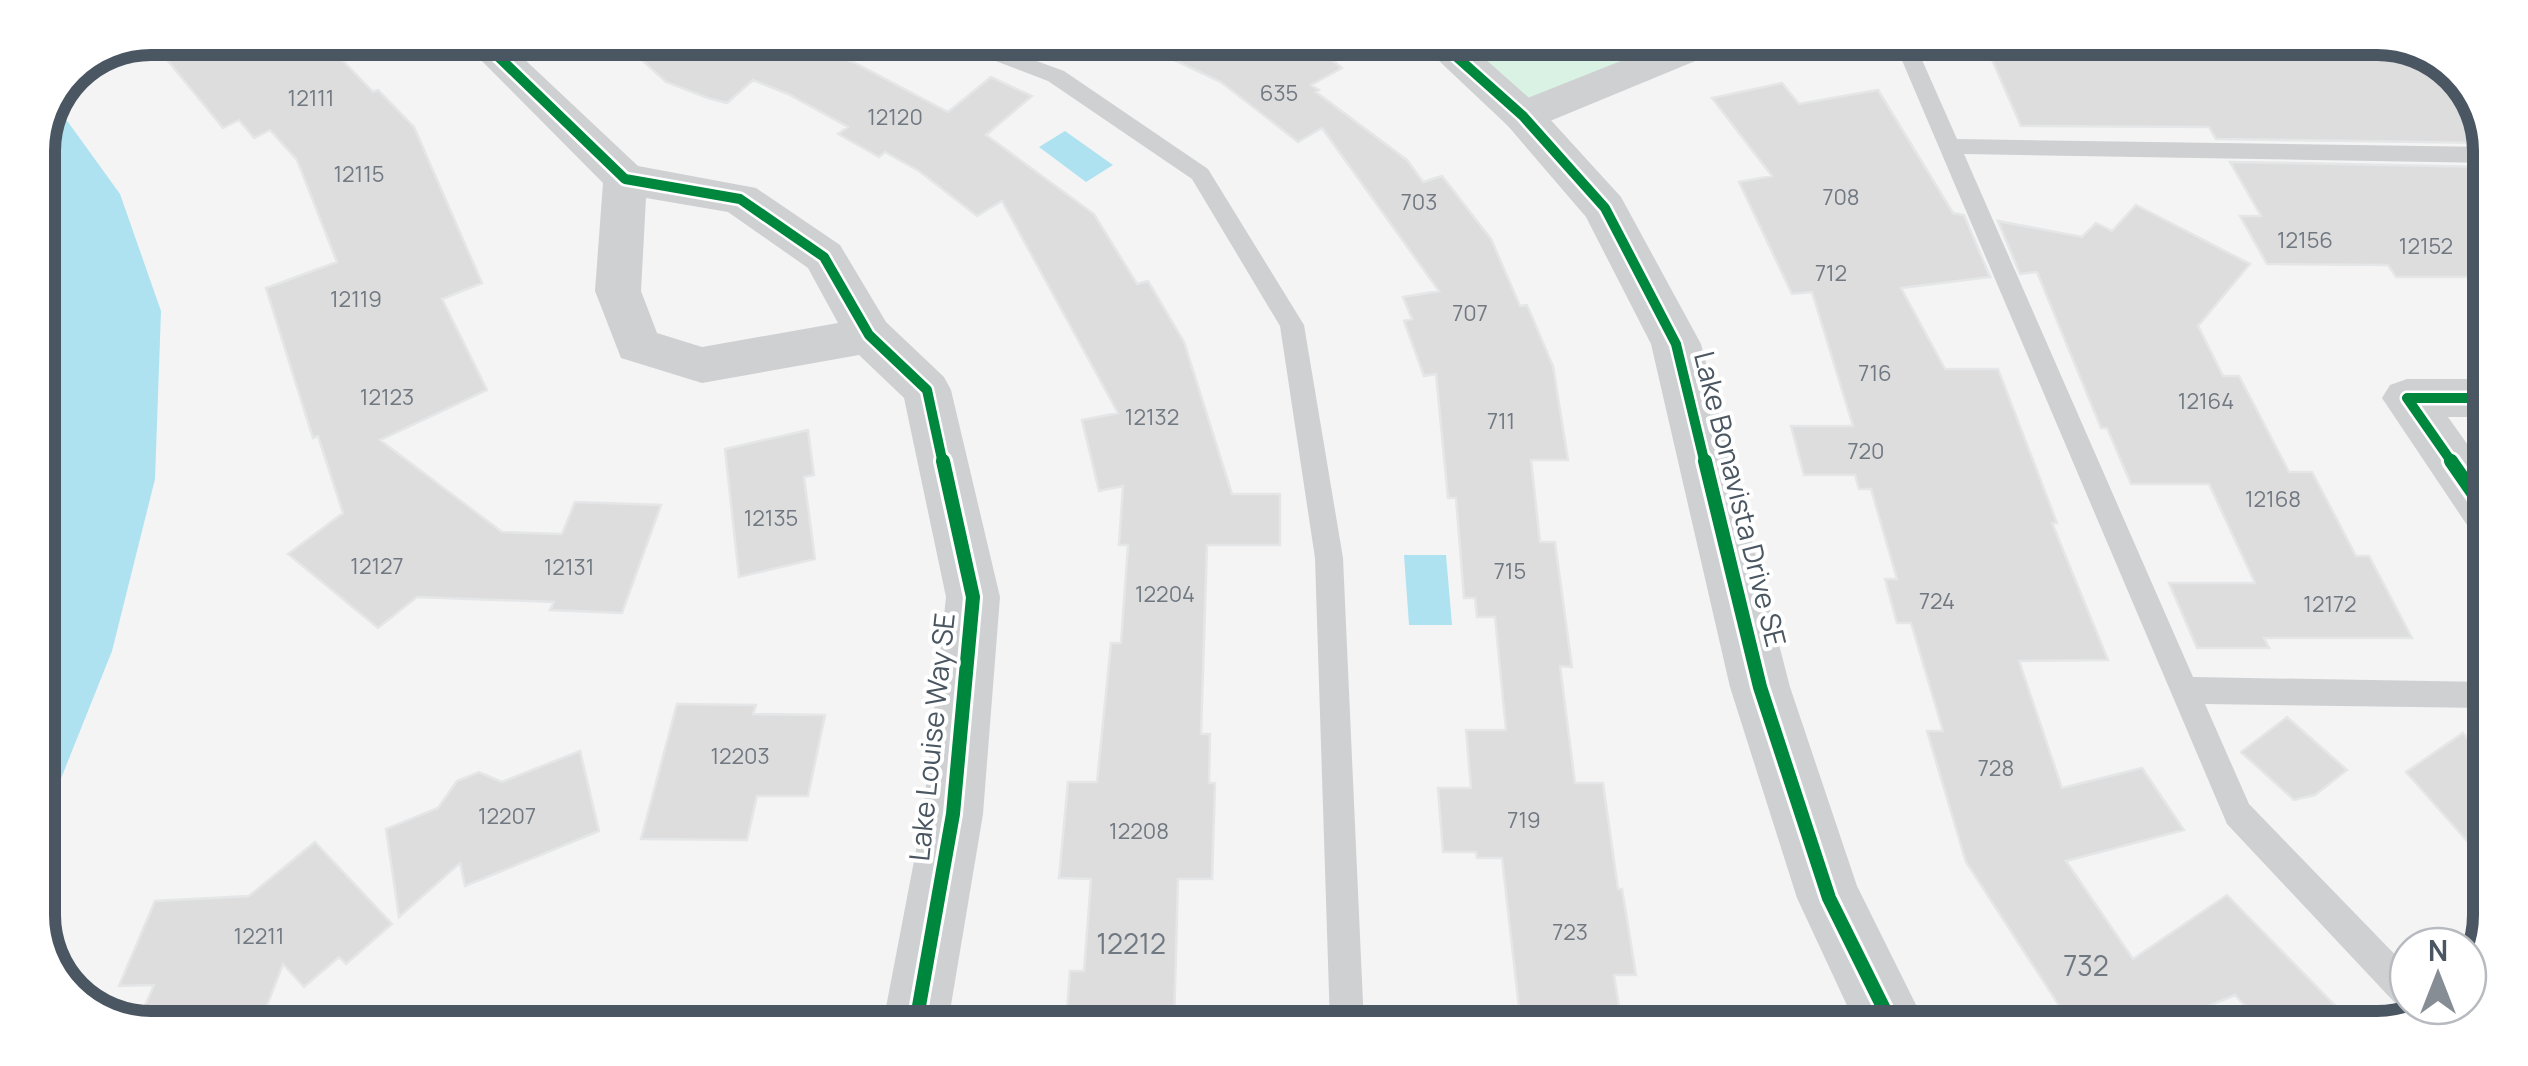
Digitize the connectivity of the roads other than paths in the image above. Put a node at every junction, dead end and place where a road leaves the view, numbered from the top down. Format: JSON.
{"nodes":[{"id":1,"x":497,"y":55,"type":"edge"},
{"id":2,"x":1002,"y":55,"type":"edge"},
{"id":3,"x":1455,"y":55,"type":"edge"},
{"id":4,"x":1673,"y":55,"type":"edge"},
{"id":5,"x":1910,"y":55,"type":"edge"},
{"id":6,"x":1523,"y":116,"type":"junction"},
{"id":7,"x":1949,"y":146,"type":"junction"},
{"id":8,"x":2473,"y":155,"type":"edge"},
{"id":9,"x":626,"y":179,"type":"junction"},
{"id":10,"x":869,"y":335,"type":"junction"},
{"id":11,"x":2473,"y":398,"type":"edge"},
{"id":12,"x":2473,"y":494,"type":"edge"},
{"id":13,"x":2184,"y":690,"type":"junction"},
{"id":14,"x":2473,"y":695,"type":"edge"},
{"id":15,"x":2388,"y":971,"type":"edge"},
{"id":16,"x":918,"y":1011,"type":"edge"},
{"id":17,"x":1347,"y":1011,"type":"edge"},
{"id":18,"x":1884,"y":1011,"type":"edge"}],
"edges":[{"from":1,"to":9,"type":"street"},
{"from":2,"to":17,"type":"lane"},
{"from":3,"to":6,"type":"street","name":"Lake Bonavista Drive SE"},
{"from":4,"to":6,"type":"street"},
{"from":5,"to":7,"type":"lane"},
{"from":6,"to":18,"type":"street","name":"Lake Bonavista Drive SE"},
{"from":7,"to":8,"type":"lane"},
{"from":7,"to":13,"type":"lane"},
{"from":9,"to":10,"type":"street","name":"Lake Louise Way SE"},
{"from":9,"to":10,"type":"street"},
{"from":10,"to":16,"type":"street","name":"Lake Louise Way SE"},
{"from":11,"to":12,"type":"street"},
{"from":13,"to":14,"type":"lane"},
{"from":13,"to":15,"type":"lane"}]}
